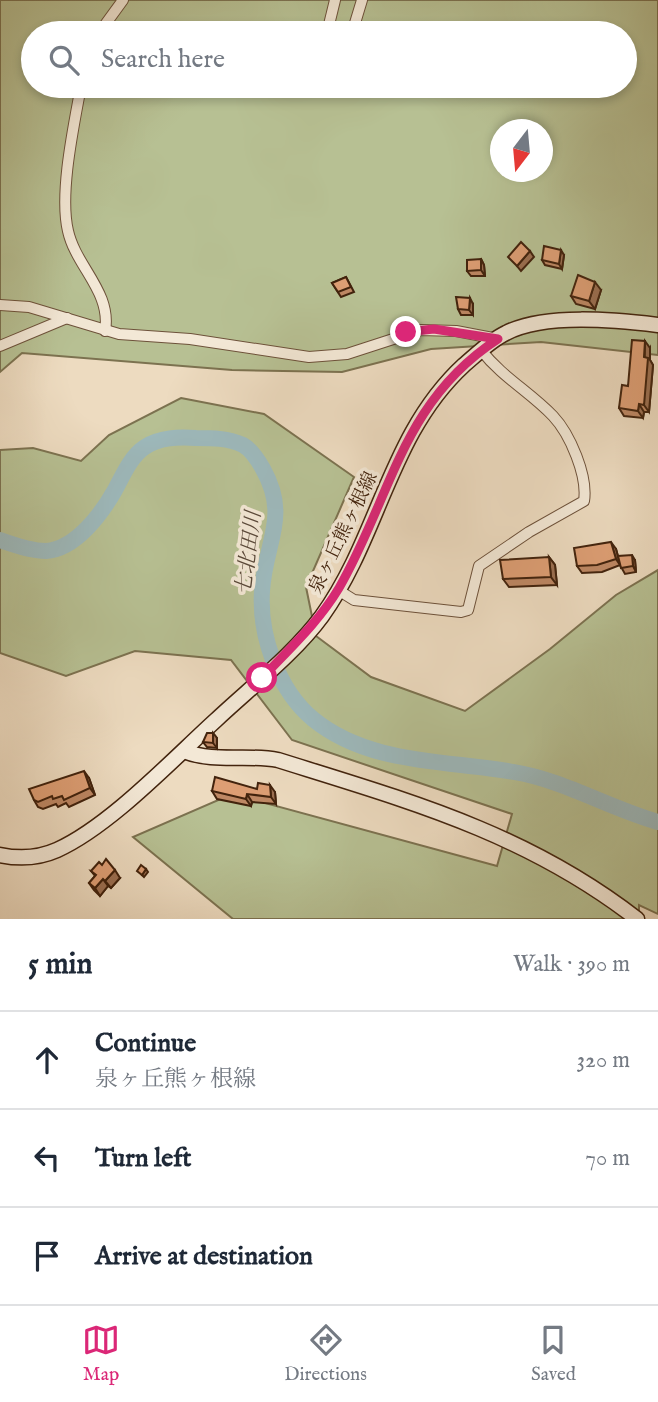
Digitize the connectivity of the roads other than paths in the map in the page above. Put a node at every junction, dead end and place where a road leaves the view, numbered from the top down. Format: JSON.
{"nodes":[{"id":1,"x":123,"y":0,"type":"edge"},
{"id":2,"x":335,"y":0,"type":"edge"},
{"id":3,"x":362,"y":0,"type":"edge"},
{"id":4,"x":108,"y":21,"type":"edge"},
{"id":5,"x":330,"y":21,"type":"edge"},
{"id":6,"x":356,"y":21,"type":"edge"},
{"id":7,"x":79,"y":98,"type":"edge"},
{"id":8,"x":0,"y":305,"type":"edge"},
{"id":9,"x":67,"y":318,"type":"junction"},
{"id":10,"x":658,"y":325,"type":"edge"},
{"id":11,"x":105,"y":331,"type":"junction"},
{"id":12,"x":498,"y":339,"type":"junction"},
{"id":13,"x":0,"y":346,"type":"edge"},
{"id":14,"x":481,"y":350,"type":"junction"},
{"id":15,"x":338,"y":590,"type":"junction"},
{"id":16,"x":184,"y":751,"type":"junction"},
{"id":17,"x":0,"y":855,"type":"edge"},
{"id":18,"x":637,"y":919,"type":"edge"}],
"edges":[{"from":1,"to":4,"type":"street"},
{"from":2,"to":5,"type":"street"},
{"from":3,"to":6,"type":"street"},
{"from":7,"to":11,"type":"street"},
{"from":8,"to":9,"type":"street"},
{"from":9,"to":11,"type":"street"},
{"from":9,"to":13,"type":"street"},
{"from":10,"to":12,"type":"main road","name":"泉ヶ丘熊ヶ根線"},
{"from":11,"to":12,"type":"street"},
{"from":12,"to":14,"type":"main road","name":"泉ヶ丘熊ヶ根線"},
{"from":14,"to":15,"type":"main road","name":"泉ヶ丘熊ヶ根線"},
{"from":14,"to":15,"type":"street"},
{"from":15,"to":16,"type":"main road","name":"泉ヶ丘熊ヶ根線"},
{"from":16,"to":17,"type":"main road","name":"泉ヶ丘熊ヶ根線"},
{"from":16,"to":18,"type":"main road"}]}
